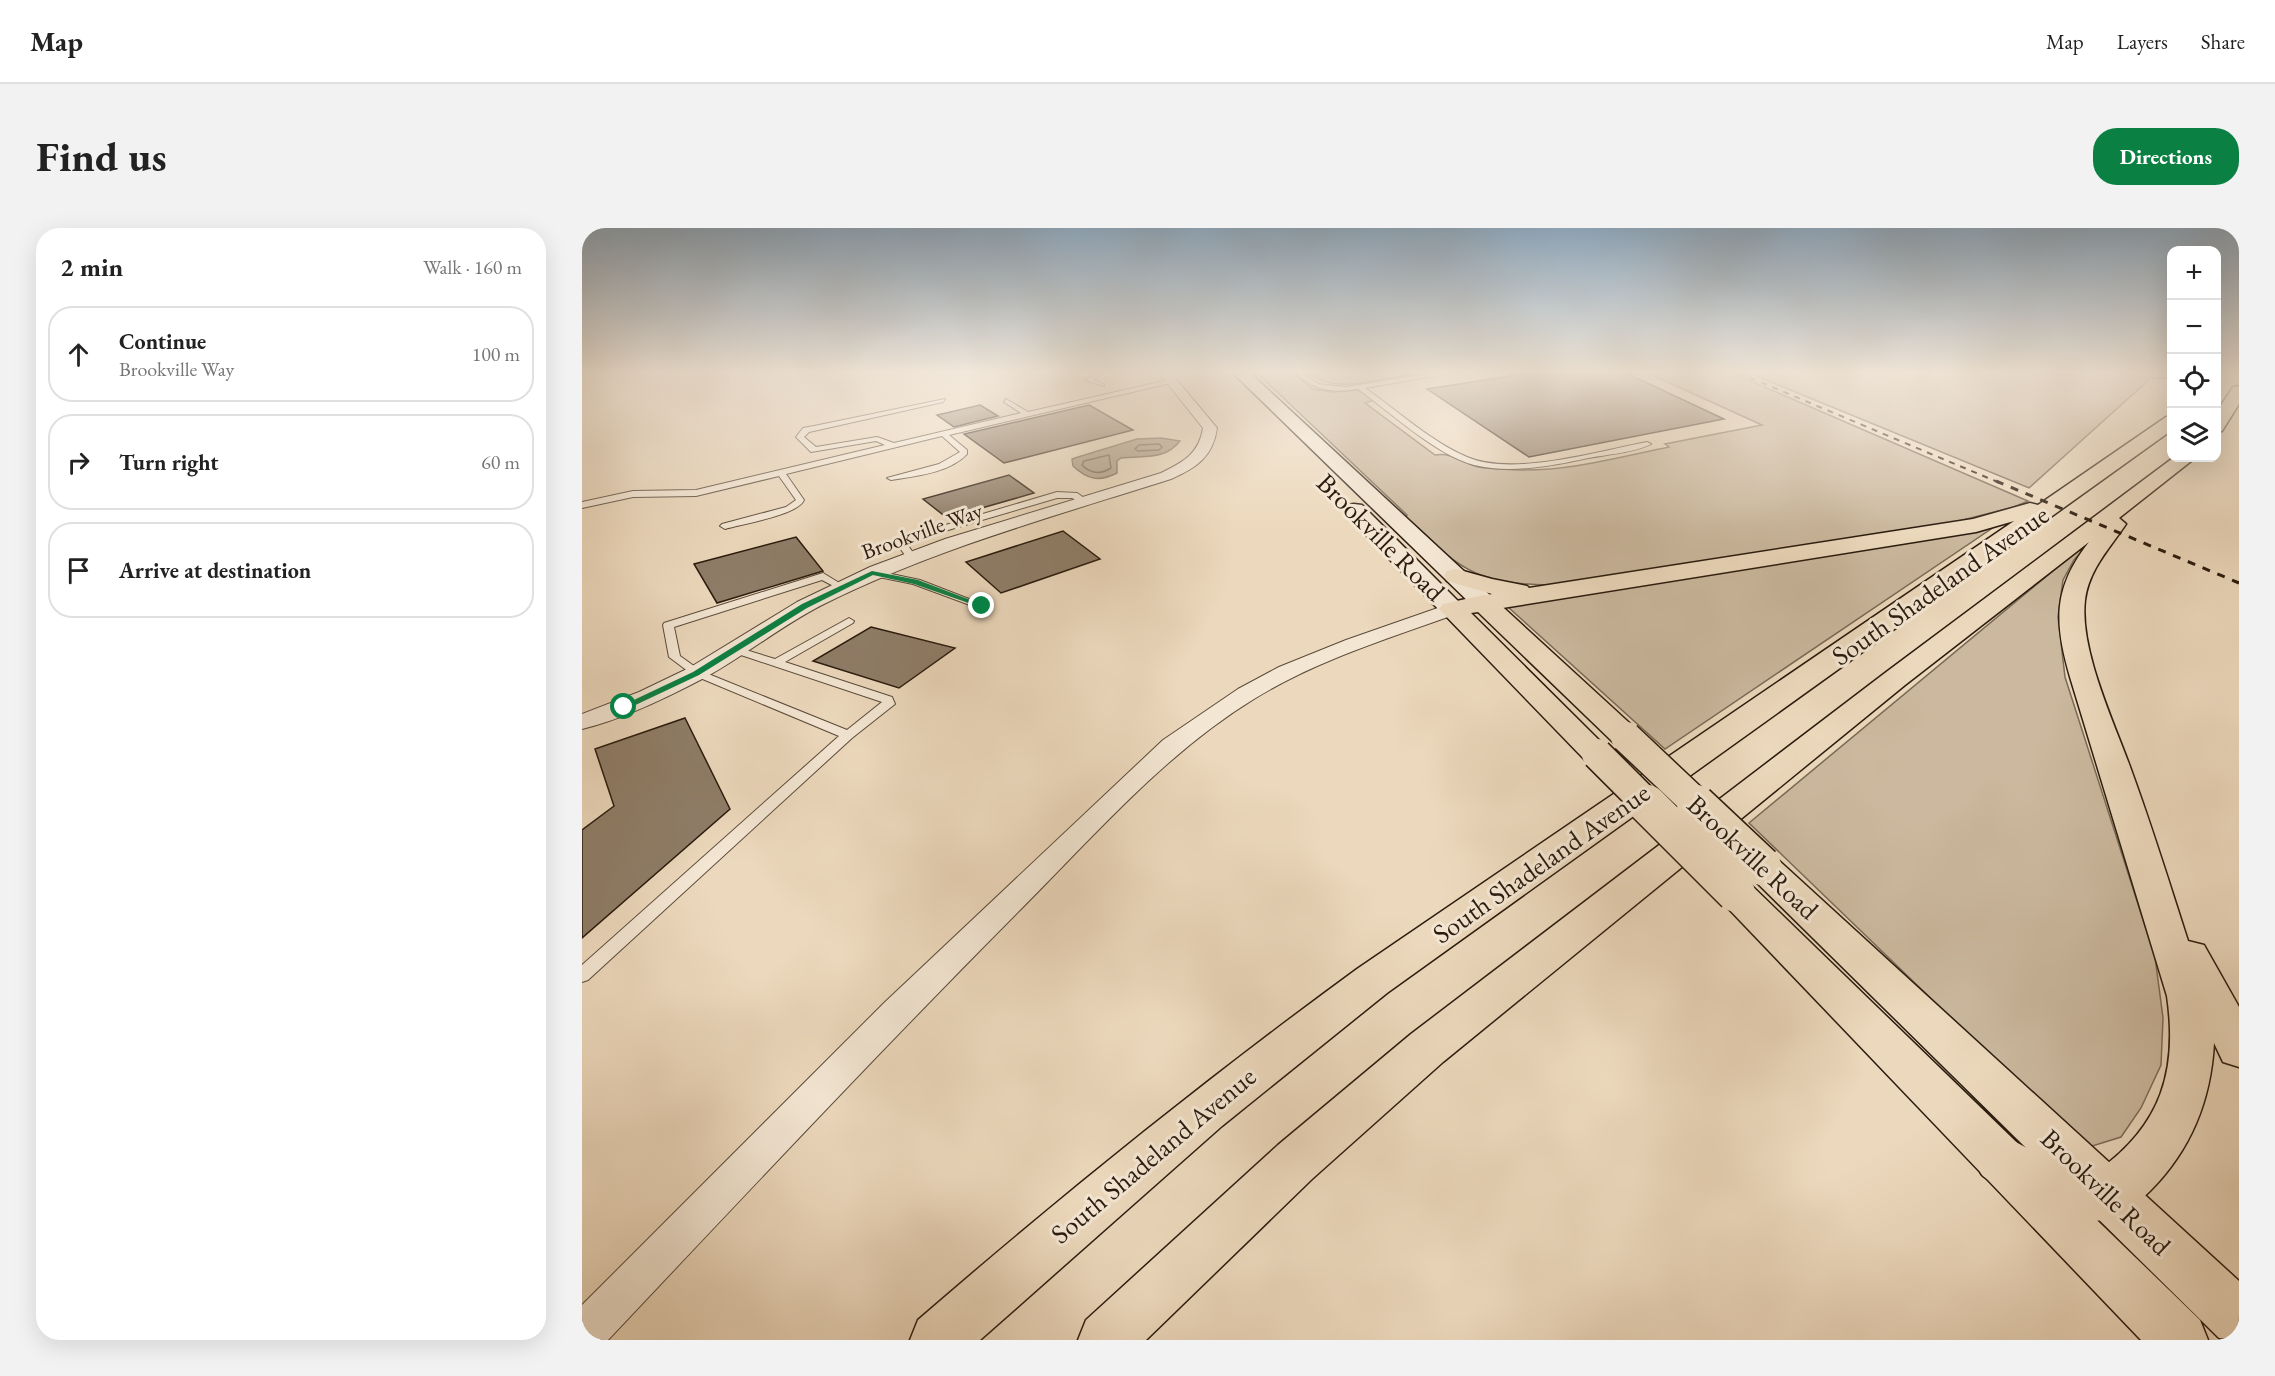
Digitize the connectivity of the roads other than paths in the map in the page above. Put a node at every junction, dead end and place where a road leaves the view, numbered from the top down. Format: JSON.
{"nodes":[{"id":1,"x":828,"y":425,"type":"edge"},
{"id":2,"x":982,"y":425,"type":"edge"},
{"id":3,"x":1208,"y":425,"type":"edge"},
{"id":4,"x":1270,"y":425,"type":"edge"},
{"id":5,"x":1295,"y":425,"type":"edge"},
{"id":6,"x":1413,"y":425,"type":"edge"},
{"id":7,"x":2167,"y":425,"type":"edge"},
{"id":8,"x":944,"y":434,"type":"junction"},
{"id":9,"x":1647,"y":444,"type":"dead end"},
{"id":10,"x":893,"y":446,"type":"junction"},
{"id":11,"x":2180,"y":462,"type":"edge"},
{"id":12,"x":1315,"y":470,"type":"dead end"},
{"id":13,"x":781,"y":473,"type":"junction"},
{"id":14,"x":891,"y":478,"type":"dead end"},
{"id":15,"x":2085,"y":483,"type":"junction"},
{"id":16,"x":2140,"y":492,"type":"junction"},
{"id":17,"x":1339,"y":495,"type":"dead end"},
{"id":18,"x":582,"y":506,"type":"edge"},
{"id":19,"x":725,"y":526,"type":"dead end"},
{"id":20,"x":872,"y":573,"type":"junction"},
{"id":21,"x":1456,"y":576,"type":"junction"},
{"id":22,"x":841,"y":587,"type":"junction"},
{"id":23,"x":1553,"y":591,"type":"junction"},
{"id":24,"x":1484,"y":603,"type":"junction"},
{"id":25,"x":982,"y":606,"type":"dead end"},
{"id":26,"x":1452,"y":609,"type":"junction"},
{"id":27,"x":849,"y":621,"type":"dead end"},
{"id":28,"x":736,"y":650,"type":"junction"},
{"id":29,"x":776,"y":663,"type":"junction"},
{"id":30,"x":696,"y":673,"type":"junction"},
{"id":31,"x":582,"y":722,"type":"edge"},
{"id":32,"x":848,"y":735,"type":"junction"},
{"id":33,"x":1612,"y":746,"type":"junction"},
{"id":34,"x":1749,"y":879,"type":"junction"},
{"id":35,"x":2156,"y":893,"type":"junction"},
{"id":36,"x":582,"y":975,"type":"edge"},
{"id":37,"x":2239,"y":1048,"type":"edge"},
{"id":38,"x":1999,"y":1158,"type":"junction"},
{"id":39,"x":2108,"y":1193,"type":"junction"},
{"id":40,"x":2239,"y":1318,"type":"edge"},
{"id":41,"x":582,"y":1336,"type":"edge"},
{"id":42,"x":938,"y":1340,"type":"edge"},
{"id":43,"x":1106,"y":1340,"type":"edge"},
{"id":44,"x":2180,"y":1340,"type":"edge"}],
"edges":[{"from":1,"to":10,"type":"lane"},
{"from":2,"to":8,"type":"lane"},
{"from":3,"to":20,"type":"street","name":"Brookville Way"},
{"from":4,"to":12,"type":"main road","name":"Brookville Road"},
{"from":5,"to":21,"type":"main road","name":"Brookville Road"},
{"from":6,"to":9,"type":"lane"},
{"from":7,"to":15,"type":"main road","name":"South Shadeland Avenue"},
{"from":8,"to":10,"type":"lane"},
{"from":8,"to":14,"type":"lane"},
{"from":10,"to":13,"type":"lane"},
{"from":11,"to":16,"type":"main road","name":"South Shadeland Avenue"},
{"from":13,"to":18,"type":"lane"},
{"from":13,"to":19,"type":"lane"},
{"from":15,"to":23,"type":"main road"},
{"from":15,"to":42,"type":"main road","name":"South Shadeland Avenue"},
{"from":16,"to":35,"type":"main road"},
{"from":16,"to":43,"type":"main road","name":"South Shadeland Avenue"},
{"from":17,"to":26,"type":"main road","name":"Brookville Road"},
{"from":20,"to":22,"type":"street","name":"Brookville Way"},
{"from":20,"to":25,"type":"lane"},
{"from":21,"to":23,"type":"main road"},
{"from":21,"to":24,"type":"main road","name":"Brookville Road"},
{"from":22,"to":28,"type":"street","name":"Brookville Way"},
{"from":22,"to":30,"type":"lane"},
{"from":23,"to":24,"type":"main road"},
{"from":24,"to":26,"type":"main road"},
{"from":24,"to":33,"type":"main road","name":"Brookville Road"},
{"from":26,"to":33,"type":"main road","name":"Brookville Road"},
{"from":26,"to":41,"type":"street"},
{"from":27,"to":29,"type":"lane"},
{"from":28,"to":29,"type":"lane"},
{"from":28,"to":30,"type":"street","name":"Brookville Way"},
{"from":29,"to":32,"type":"lane"},
{"from":30,"to":31,"type":"street","name":"Brookville Way"},
{"from":30,"to":32,"type":"lane"},
{"from":32,"to":36,"type":"lane"},
{"from":33,"to":34,"type":"main road","name":"Brookville Road","bridge":true},
{"from":34,"to":38,"type":"main road","name":"Brookville Road"},
{"from":34,"to":39,"type":"main road","name":"Brookville Road"},
{"from":35,"to":37,"type":"main road"},
{"from":35,"to":39,"type":"main road"},
{"from":38,"to":39,"type":"main road"},
{"from":38,"to":44,"type":"main road","name":"Brookville Road"},
{"from":39,"to":40,"type":"main road","name":"Brookville Road"}]}
